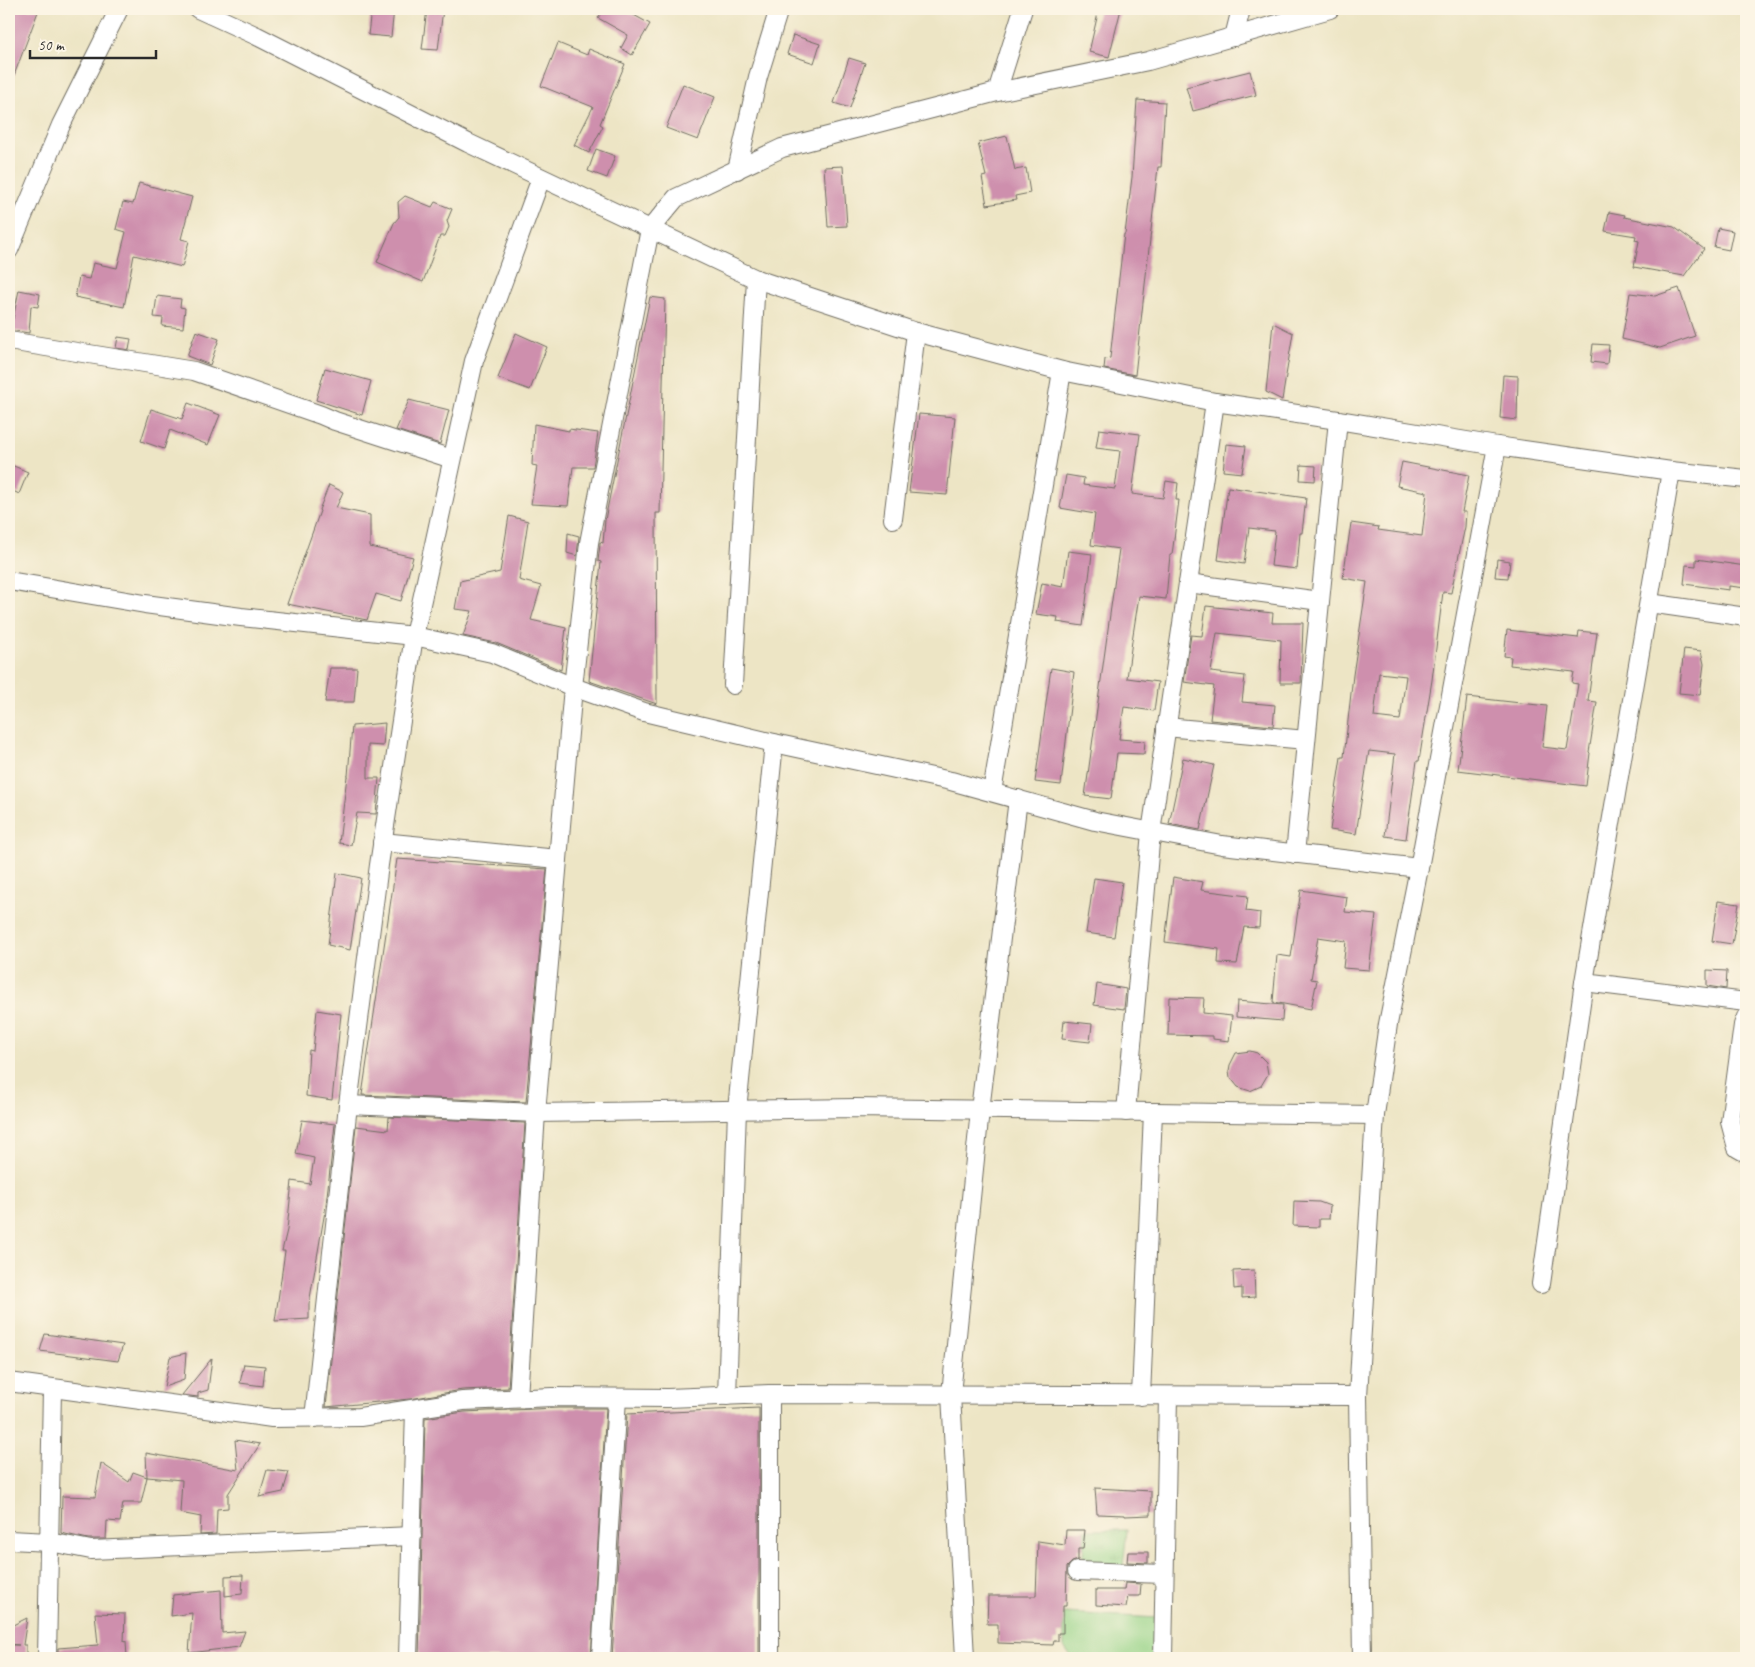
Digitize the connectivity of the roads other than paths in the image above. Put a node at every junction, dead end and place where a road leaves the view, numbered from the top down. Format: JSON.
{"nodes":[{"id":1,"x":119,"y":9,"type":"edge"},
{"id":2,"x":198,"y":9,"type":"edge"},
{"id":3,"x":779,"y":9,"type":"edge"},
{"id":4,"x":1022,"y":9,"type":"edge"},
{"id":5,"x":1241,"y":9,"type":"edge"},
{"id":6,"x":1330,"y":9,"type":"edge"},
{"id":7,"x":1234,"y":37,"type":"junction"},
{"id":8,"x":997,"y":92,"type":"junction"},
{"id":9,"x":737,"y":170,"type":"junction"},
{"id":10,"x":541,"y":178,"type":"junction"},
{"id":11,"x":650,"y":229,"type":"junction"},
{"id":12,"x":9,"y":250,"type":"edge"},
{"id":13,"x":756,"y":279,"type":"junction"},
{"id":14,"x":916,"y":332,"type":"junction"},
{"id":15,"x":9,"y":341,"type":"edge"},
{"id":16,"x":1062,"y":371,"type":"junction"},
{"id":17,"x":1215,"y":402,"type":"junction"},
{"id":18,"x":1338,"y":420,"type":"junction"},
{"id":19,"x":1497,"y":446,"type":"junction"},
{"id":20,"x":452,"y":460,"type":"junction"},
{"id":21,"x":1671,"y":471,"type":"junction"},
{"id":22,"x":1746,"y":479,"type":"edge"},
{"id":23,"x":893,"y":519,"type":"dead end"},
{"id":24,"x":9,"y":581,"type":"edge"},
{"id":25,"x":1188,"y":583,"type":"junction"},
{"id":26,"x":1320,"y":601,"type":"junction"},
{"id":27,"x":1648,"y":603,"type":"junction"},
{"id":28,"x":1746,"y":617,"type":"edge"},
{"id":29,"x":414,"y":636,"type":"junction"},
{"id":30,"x":733,"y":685,"type":"dead end"},
{"id":31,"x":573,"y":687,"type":"junction"},
{"id":32,"x":1166,"y":727,"type":"junction"},
{"id":33,"x":1306,"y":740,"type":"junction"},
{"id":34,"x":774,"y":743,"type":"junction"},
{"id":35,"x":992,"y":792,"type":"junction"},
{"id":36,"x":1018,"y":799,"type":"junction"},
{"id":37,"x":1150,"y":832,"type":"junction"},
{"id":38,"x":382,"y":842,"type":"junction"},
{"id":39,"x":1295,"y":854,"type":"junction"},
{"id":40,"x":558,"y":859,"type":"junction"},
{"id":41,"x":1419,"y":868,"type":"junction"},
{"id":42,"x":1584,"y":982,"type":"junction"},
{"id":43,"x":1746,"y":1002,"type":"edge"},
{"id":44,"x":1746,"y":1017,"type":"edge"},
{"id":45,"x":348,"y":1105,"type":"junction"},
{"id":46,"x":737,"y":1110,"type":"junction"},
{"id":47,"x":980,"y":1110,"type":"junction"},
{"id":48,"x":1126,"y":1112,"type":"junction"},
{"id":49,"x":1153,"y":1112,"type":"junction"},
{"id":50,"x":536,"y":1113,"type":"junction"},
{"id":51,"x":1375,"y":1115,"type":"junction"},
{"id":52,"x":1746,"y":1153,"type":"edge"},
{"id":53,"x":1541,"y":1284,"type":"dead end"},
{"id":54,"x":9,"y":1382,"type":"edge"},
{"id":55,"x":52,"y":1389,"type":"junction"},
{"id":56,"x":770,"y":1394,"type":"junction"},
{"id":57,"x":951,"y":1394,"type":"junction"},
{"id":58,"x":727,"y":1396,"type":"junction"},
{"id":59,"x":1141,"y":1396,"type":"junction"},
{"id":60,"x":1168,"y":1396,"type":"junction"},
{"id":61,"x":1358,"y":1396,"type":"junction"},
{"id":62,"x":518,"y":1398,"type":"junction"},
{"id":63,"x":617,"y":1398,"type":"junction"},
{"id":64,"x":415,"y":1409,"type":"junction"},
{"id":65,"x":314,"y":1418,"type":"junction"},
{"id":66,"x":412,"y":1536,"type":"junction"},
{"id":67,"x":9,"y":1540,"type":"edge"},
{"id":68,"x":50,"y":1542,"type":"junction"},
{"id":69,"x":1077,"y":1570,"type":"dead end"},
{"id":70,"x":1164,"y":1574,"type":"junction"},
{"id":71,"x":47,"y":1658,"type":"edge"},
{"id":72,"x":408,"y":1658,"type":"edge"},
{"id":73,"x":601,"y":1658,"type":"edge"},
{"id":74,"x":770,"y":1658,"type":"edge"},
{"id":75,"x":965,"y":1658,"type":"edge"},
{"id":76,"x":1163,"y":1658,"type":"edge"},
{"id":77,"x":1362,"y":1658,"type":"edge"}],
"edges":[{"from":1,"to":12,"type":"street"},
{"from":2,"to":10,"type":"street"},
{"from":3,"to":9,"type":"street"},
{"from":4,"to":8,"type":"street"},
{"from":5,"to":7,"type":"street"},
{"from":6,"to":7,"type":"street"},
{"from":7,"to":8,"type":"street"},
{"from":8,"to":9,"type":"street"},
{"from":9,"to":11,"type":"street"},
{"from":10,"to":11,"type":"street"},
{"from":10,"to":20,"type":"street"},
{"from":11,"to":13,"type":"street"},
{"from":11,"to":31,"type":"street"},
{"from":13,"to":14,"type":"street"},
{"from":13,"to":30,"type":"street"},
{"from":14,"to":16,"type":"street"},
{"from":14,"to":23,"type":"street"},
{"from":15,"to":20,"type":"street"},
{"from":16,"to":17,"type":"street"},
{"from":16,"to":35,"type":"street"},
{"from":17,"to":18,"type":"street"},
{"from":17,"to":25,"type":"street"},
{"from":18,"to":19,"type":"street"},
{"from":18,"to":26,"type":"street"},
{"from":19,"to":21,"type":"street"},
{"from":19,"to":41,"type":"street"},
{"from":20,"to":29,"type":"street"},
{"from":21,"to":22,"type":"street"},
{"from":21,"to":27,"type":"street"},
{"from":24,"to":29,"type":"street"},
{"from":25,"to":26,"type":"street"},
{"from":25,"to":32,"type":"street"},
{"from":26,"to":33,"type":"street"},
{"from":27,"to":28,"type":"street"},
{"from":27,"to":42,"type":"street"},
{"from":29,"to":31,"type":"street"},
{"from":29,"to":38,"type":"street"},
{"from":31,"to":34,"type":"street"},
{"from":31,"to":40,"type":"street"},
{"from":32,"to":33,"type":"street"},
{"from":32,"to":37,"type":"street"},
{"from":33,"to":39,"type":"street"},
{"from":34,"to":35,"type":"street"},
{"from":34,"to":46,"type":"street"},
{"from":35,"to":36,"type":"street"},
{"from":36,"to":37,"type":"street"},
{"from":36,"to":47,"type":"street"},
{"from":37,"to":39,"type":"street"},
{"from":37,"to":48,"type":"street"},
{"from":38,"to":40,"type":"street"},
{"from":38,"to":45,"type":"street"},
{"from":39,"to":41,"type":"street"},
{"from":40,"to":50,"type":"street"},
{"from":41,"to":51,"type":"street"},
{"from":42,"to":43,"type":"street"},
{"from":42,"to":53,"type":"street"},
{"from":44,"to":52,"type":"street"},
{"from":45,"to":50,"type":"street"},
{"from":45,"to":65,"type":"street"},
{"from":46,"to":47,"type":"street"},
{"from":46,"to":50,"type":"street"},
{"from":46,"to":58,"type":"street"},
{"from":47,"to":48,"type":"street"},
{"from":47,"to":57,"type":"street"},
{"from":48,"to":49,"type":"street"},
{"from":49,"to":51,"type":"street"},
{"from":49,"to":59,"type":"street"},
{"from":50,"to":62,"type":"street"},
{"from":51,"to":61,"type":"street"},
{"from":54,"to":55,"type":"street"},
{"from":55,"to":65,"type":"street"},
{"from":55,"to":68,"type":"street"},
{"from":56,"to":57,"type":"street"},
{"from":56,"to":58,"type":"street"},
{"from":56,"to":74,"type":"street"},
{"from":57,"to":59,"type":"street"},
{"from":57,"to":75,"type":"street"},
{"from":58,"to":63,"type":"street"},
{"from":59,"to":60,"type":"street"},
{"from":60,"to":61,"type":"street"},
{"from":60,"to":70,"type":"street"},
{"from":61,"to":77,"type":"street"},
{"from":62,"to":63,"type":"street"},
{"from":62,"to":64,"type":"street"},
{"from":63,"to":73,"type":"street"},
{"from":64,"to":65,"type":"street"},
{"from":64,"to":66,"type":"street"},
{"from":66,"to":68,"type":"street"},
{"from":66,"to":72,"type":"street"},
{"from":67,"to":68,"type":"street"},
{"from":68,"to":71,"type":"street"},
{"from":69,"to":70,"type":"street"},
{"from":70,"to":76,"type":"street"}]}
